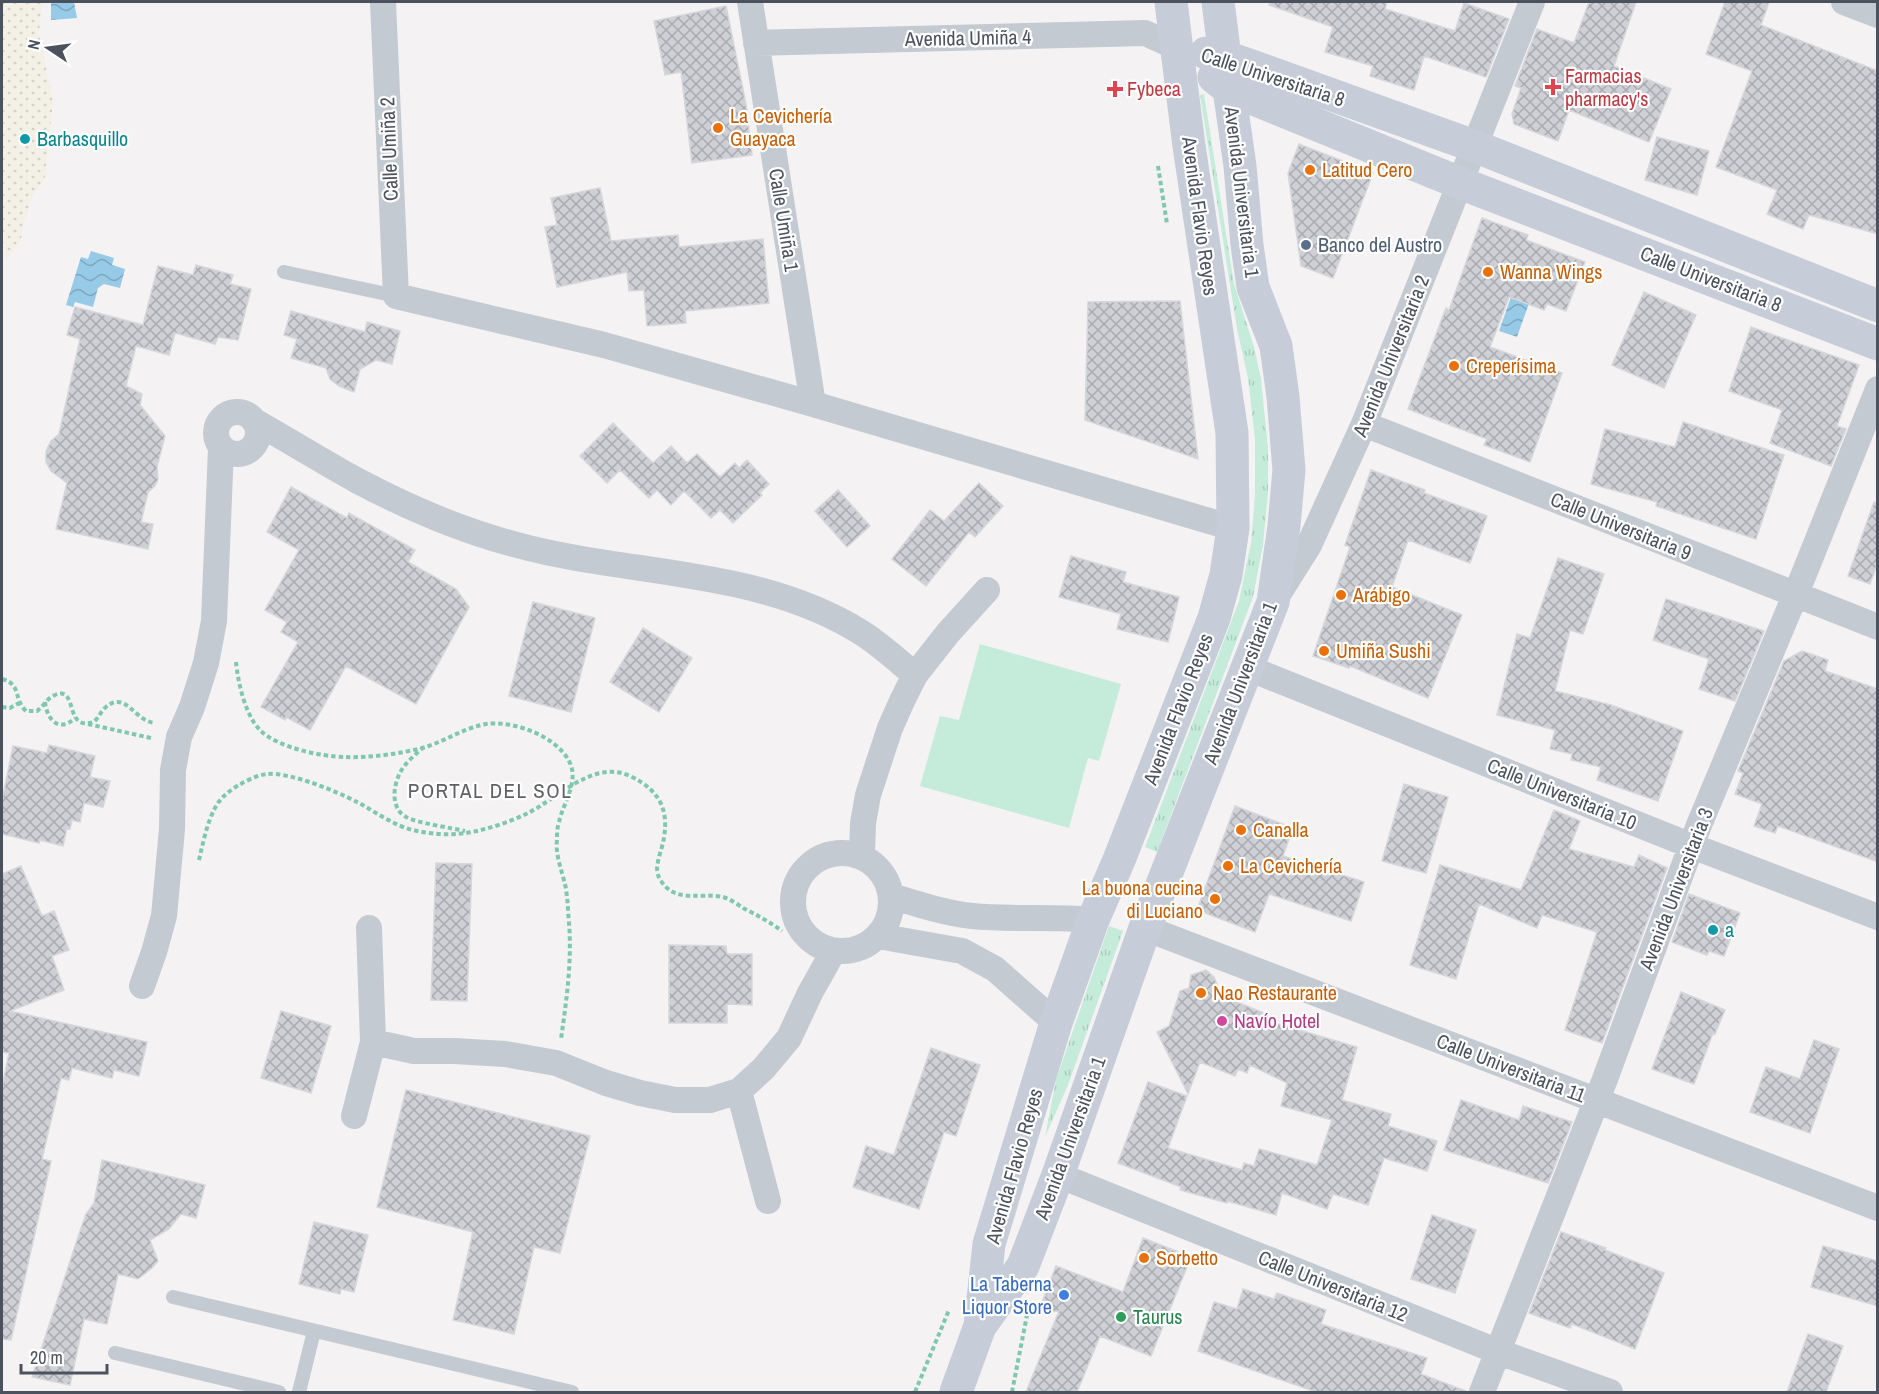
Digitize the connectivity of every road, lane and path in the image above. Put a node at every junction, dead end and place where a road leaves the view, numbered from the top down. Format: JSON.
{"nodes":[{"id":1,"x":383,"y":2,"type":"edge"},
{"id":2,"x":750,"y":2,"type":"edge"},
{"id":3,"x":1171,"y":2,"type":"edge"},
{"id":4,"x":1218,"y":2,"type":"edge"},
{"id":5,"x":1532,"y":2,"type":"edge"},
{"id":6,"x":1844,"y":2,"type":"edge"},
{"id":7,"x":1878,"y":15,"type":"edge"},
{"id":8,"x":756,"y":43,"type":"junction"},
{"id":9,"x":1178,"y":48,"type":"junction"},
{"id":10,"x":1226,"y":57,"type":"junction"},
{"id":11,"x":1229,"y":89,"type":"junction"},
{"id":12,"x":1474,"y":146,"type":"junction"},
{"id":13,"x":1460,"y":183,"type":"junction"},
{"id":14,"x":1700,"y":235,"type":"junction"},
{"id":15,"x":1685,"y":269,"type":"junction"},
{"id":16,"x":284,"y":272,"type":"dead end"},
{"id":17,"x":396,"y":296,"type":"junction"},
{"id":18,"x":1878,"y":306,"type":"edge"},
{"id":19,"x":1878,"y":344,"type":"edge"},
{"id":20,"x":1878,"y":389,"type":"edge"},
{"id":21,"x":813,"y":404,"type":"junction"},
{"id":22,"x":1364,"y":424,"type":"junction"},
{"id":23,"x":1233,"y":528,"type":"junction"},
{"id":24,"x":987,"y":590,"type":"dead end"},
{"id":25,"x":1795,"y":595,"type":"junction"},
{"id":26,"x":1273,"y":602,"type":"junction"},
{"id":27,"x":1878,"y":627,"type":"edge"},
{"id":28,"x":236,"y":659,"type":"dead end"},
{"id":29,"x":1248,"y":668,"type":"junction"},
{"id":30,"x":915,"y":675,"type":"junction"},
{"id":31,"x":2,"y":679,"type":"edge"},
{"id":32,"x":45,"y":702,"type":"junction"},
{"id":33,"x":19,"y":703,"type":"junction"},
{"id":34,"x":2,"y":707,"type":"edge"},
{"id":35,"x":75,"y":718,"type":"junction"},
{"id":36,"x":162,"y":722,"type":"dead end"},
{"id":37,"x":83,"y":723,"type":"junction"},
{"id":38,"x":158,"y":739,"type":"dead end"},
{"id":39,"x":424,"y":747,"type":"junction"},
{"id":40,"x":572,"y":786,"type":"junction"},
{"id":41,"x":469,"y":832,"type":"junction"},
{"id":42,"x":1692,"y":846,"type":"junction"},
{"id":43,"x":862,"y":856,"type":"junction"},
{"id":44,"x":197,"y":864,"type":"dead end"},
{"id":45,"x":891,"y":896,"type":"junction"},
{"id":46,"x":971,"y":916,"type":"junction"},
{"id":47,"x":1878,"y":917,"type":"edge"},
{"id":48,"x":1093,"y":920,"type":"junction"},
{"id":49,"x":369,"y":928,"type":"dead end"},
{"id":50,"x":1146,"y":928,"type":"junction"},
{"id":51,"x":782,"y":931,"type":"dead end"},
{"id":52,"x":878,"y":936,"type":"junction"},
{"id":53,"x":833,"y":951,"type":"junction"},
{"id":54,"x":962,"y":951,"type":"junction"},
{"id":55,"x":142,"y":986,"type":"dead end"},
{"id":56,"x":1056,"y":1023,"type":"junction"},
{"id":57,"x":561,"y":1039,"type":"dead end"},
{"id":58,"x":373,"y":1042,"type":"junction"},
{"id":59,"x":739,"y":1091,"type":"junction"},
{"id":60,"x":1596,"y":1101,"type":"junction"},
{"id":61,"x":354,"y":1116,"type":"dead end"},
{"id":62,"x":1058,"y":1175,"type":"junction"},
{"id":63,"x":768,"y":1201,"type":"dead end"},
{"id":64,"x":1878,"y":1208,"type":"edge"},
{"id":65,"x":173,"y":1297,"type":"dead end"},
{"id":66,"x":1028,"y":1309,"type":"dead end"},
{"id":67,"x":980,"y":1326,"type":"junction"},
{"id":68,"x":314,"y":1331,"type":"junction"},
{"id":69,"x":1498,"y":1352,"type":"junction"},
{"id":70,"x":115,"y":1353,"type":"dead end"},
{"id":71,"x":279,"y":1392,"type":"edge"},
{"id":72,"x":299,"y":1392,"type":"edge"},
{"id":73,"x":572,"y":1392,"type":"edge"},
{"id":74,"x":956,"y":1392,"type":"edge"},
{"id":75,"x":1012,"y":1392,"type":"edge"},
{"id":76,"x":1482,"y":1392,"type":"edge"},
{"id":77,"x":1610,"y":1392,"type":"edge"}],
"edges":[{"from":1,"to":17,"type":"street","name":"Calle Umiña 2"},
{"from":2,"to":8,"type":"street","name":"Calle Umiña 1"},
{"from":3,"to":9,"type":"main road","name":"Avenida Flavio Reyes"},
{"from":4,"to":10,"type":"main road","name":"Avenida Universitaria 1"},
{"from":5,"to":12,"type":"street","name":"Avenida Universitaria 2"},
{"from":6,"to":7,"type":"street"},
{"from":8,"to":9,"type":"street","name":"Avenida Umiña 4"},
{"from":8,"to":21,"type":"street","name":"Calle Umiña 1"},
{"from":9,"to":10,"type":"main road","name":"Calle Universitaria 8"},
{"from":9,"to":11,"type":"main road","name":"Calle Universitaria 8"},
{"from":9,"to":23,"type":"main road","name":"Avenida Flavio Reyes"},
{"from":10,"to":11,"type":"main road","name":"Avenida Universitaria 1"},
{"from":10,"to":12,"type":"main road","name":"Calle Universitaria 8"},
{"from":11,"to":13,"type":"main road","name":"Calle Universitaria 8"},
{"from":11,"to":26,"type":"main road","name":"Avenida Universitaria 1"},
{"from":12,"to":13,"type":"street","name":"Avenida Universitaria 2"},
{"from":12,"to":14,"type":"main road","name":"Calle Universitaria 8"},
{"from":13,"to":15,"type":"main road","name":"Calle Universitaria 8"},
{"from":13,"to":22,"type":"street","name":"Avenida Universitaria 2"},
{"from":14,"to":15,"type":"main road"},
{"from":14,"to":18,"type":"main road","name":"Calle Universitaria 8"},
{"from":15,"to":19,"type":"main road","name":"Calle Universitaria 8"},
{"from":16,"to":17,"type":"lane"},
{"from":17,"to":21,"type":"street"},
{"from":20,"to":25,"type":"street","name":"Avenida Universitaria 3"},
{"from":21,"to":23,"type":"street"},
{"from":22,"to":25,"type":"street","name":"Calle Universitaria 9"},
{"from":22,"to":26,"type":"street","name":"Avenida Universitaria 2"},
{"from":23,"to":48,"type":"main road","name":"Avenida Flavio Reyes"},
{"from":24,"to":30,"type":"street"},
{"from":25,"to":27,"type":"street","name":"Calle Universitaria 9"},
{"from":25,"to":42,"type":"street","name":"Avenida Universitaria 3"},
{"from":26,"to":29,"type":"main road","name":"Avenida Universitaria 1"},
{"from":28,"to":39,"type":"path"},
{"from":29,"to":42,"type":"street","name":"Calle Universitaria 10"},
{"from":29,"to":50,"type":"main road","name":"Avenida Universitaria 1"},
{"from":30,"to":43,"type":"street"},
{"from":30,"to":55,"type":"street"},
{"from":31,"to":33,"type":"path"},
{"from":32,"to":33,"type":"path"},
{"from":32,"to":35,"type":"path"},
{"from":32,"to":35,"type":"path"},
{"from":33,"to":34,"type":"path"},
{"from":35,"to":37,"type":"path"},
{"from":36,"to":37,"type":"path"},
{"from":37,"to":38,"type":"path"},
{"from":39,"to":40,"type":"path"},
{"from":39,"to":41,"type":"path"},
{"from":40,"to":41,"type":"path"},
{"from":40,"to":51,"type":"path"},
{"from":40,"to":57,"type":"path"},
{"from":41,"to":44,"type":"path"},
{"from":42,"to":47,"type":"street","name":"Calle Universitaria 10"},
{"from":42,"to":60,"type":"street","name":"Avenida Universitaria 3"},
{"from":43,"to":45,"type":"street"},
{"from":43,"to":53,"type":"street"},
{"from":45,"to":46,"type":"street"},
{"from":45,"to":52,"type":"street"},
{"from":46,"to":48,"type":"street"},
{"from":46,"to":54,"type":"street"},
{"from":48,"to":56,"type":"main road","name":"Avenida Flavio Reyes"},
{"from":49,"to":58,"type":"street"},
{"from":50,"to":60,"type":"street","name":"Calle Universitaria 11"},
{"from":50,"to":62,"type":"main road","name":"Avenida Universitaria 1"},
{"from":52,"to":53,"type":"street"},
{"from":52,"to":54,"type":"street"},
{"from":53,"to":59,"type":"street"},
{"from":54,"to":56,"type":"street"},
{"from":56,"to":67,"type":"main road","name":"Avenida Flavio Reyes"},
{"from":58,"to":59,"type":"street"},
{"from":58,"to":61,"type":"street"},
{"from":59,"to":63,"type":"street"},
{"from":60,"to":64,"type":"street","name":"Calle Universitaria 11"},
{"from":60,"to":69,"type":"street","name":"Avenida Universitaria 3"},
{"from":62,"to":67,"type":"main road","name":"Avenida Universitaria 1"},
{"from":62,"to":69,"type":"street","name":"Calle Universitaria 12"},
{"from":65,"to":68,"type":"lane"},
{"from":66,"to":75,"type":"path"},
{"from":67,"to":74,"type":"main road","name":"Avenida Flavio Reyes"},
{"from":68,"to":72,"type":"lane"},
{"from":68,"to":73,"type":"lane"},
{"from":69,"to":76,"type":"street","name":"Avenida Universitaria 3"},
{"from":69,"to":77,"type":"street","name":"Calle Universitaria 12"},
{"from":70,"to":71,"type":"lane"}]}
